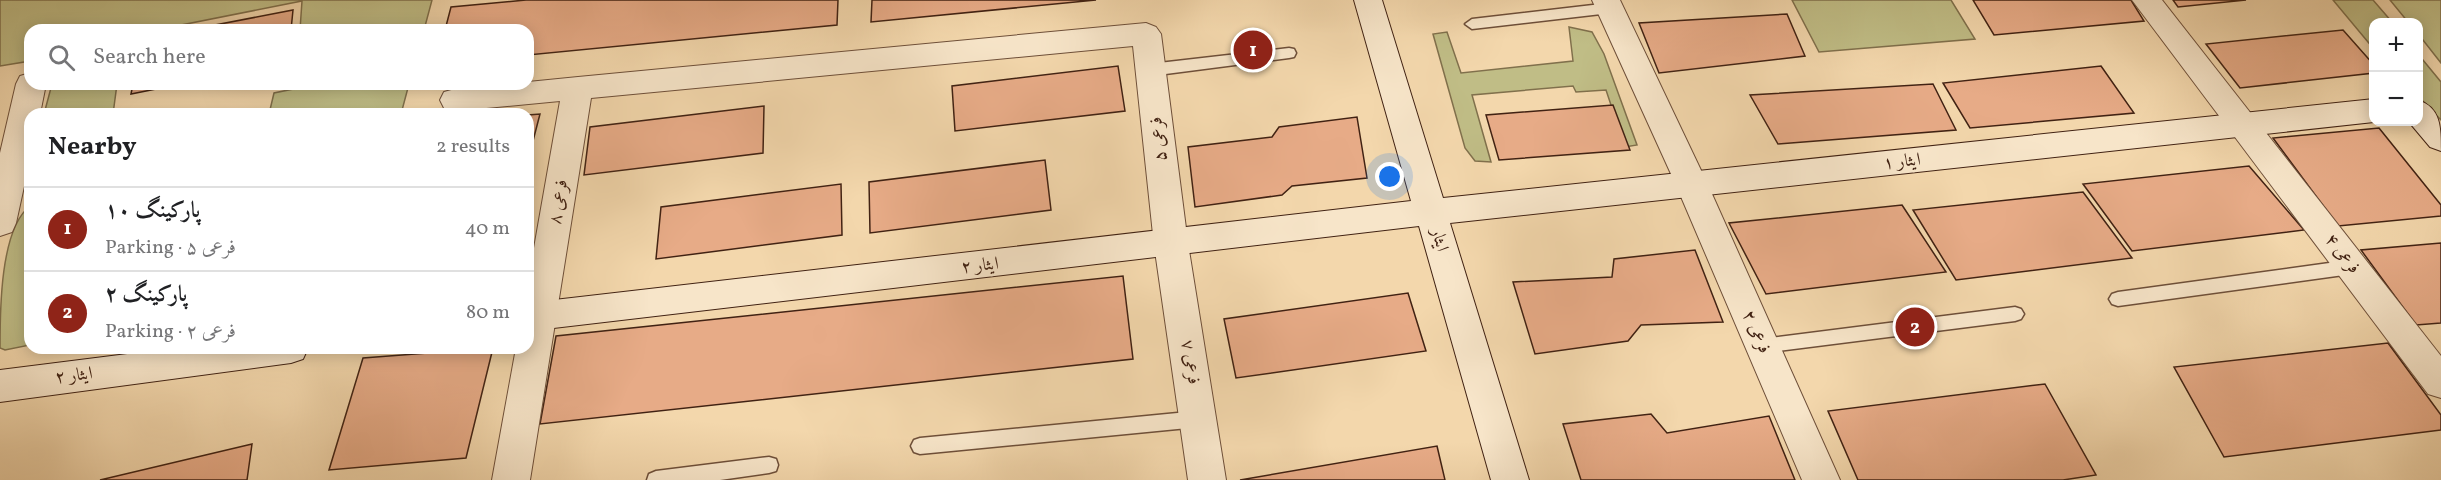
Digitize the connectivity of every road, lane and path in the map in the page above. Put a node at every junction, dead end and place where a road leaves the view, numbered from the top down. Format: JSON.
{"nodes":[{"id":1,"x":1368,"y":0,"type":"edge"},
{"id":2,"x":2146,"y":0,"type":"edge"},
{"id":3,"x":1608,"y":4,"type":"edge"},
{"id":4,"x":1472,"y":24,"type":"dead end"},
{"id":5,"x":1288,"y":53,"type":"dead end"},
{"id":6,"x":1150,"y":70,"type":"junction"},
{"id":7,"x":578,"y":88,"type":"junction"},
{"id":8,"x":30,"y":90,"type":"edge"},
{"id":9,"x":455,"y":100,"type":"dead end"},
{"id":10,"x":26,"y":108,"type":"edge"},
{"id":11,"x":2369,"y":110,"type":"edge"},
{"id":12,"x":24,"y":115,"type":"edge"},
{"id":13,"x":2423,"y":117,"type":"edge"},
{"id":14,"x":2243,"y":125,"type":"junction"},
{"id":15,"x":2441,"y":139,"type":"edge"},
{"id":16,"x":1692,"y":185,"type":"junction"},
{"id":17,"x":1431,"y":212,"type":"junction"},
{"id":18,"x":0,"y":223,"type":"edge"},
{"id":19,"x":1171,"y":244,"type":"junction"},
{"id":20,"x":2351,"y":267,"type":"junction"},
{"id":21,"x":2118,"y":299,"type":"dead end"},
{"id":22,"x":2015,"y":314,"type":"dead end"},
{"id":23,"x":534,"y":316,"type":"edge"},
{"id":24,"x":1763,"y":346,"type":"junction"},
{"id":25,"x":245,"y":354,"type":"edge"},
{"id":26,"x":529,"y":354,"type":"edge"},
{"id":27,"x":2437,"y":373,"type":"edge"},
{"id":28,"x":0,"y":386,"type":"edge"},
{"id":29,"x":1198,"y":419,"type":"junction"},
{"id":30,"x":920,"y":446,"type":"dead end"},
{"id":31,"x":769,"y":465,"type":"dead end"},
{"id":32,"x":511,"y":480,"type":"edge"},
{"id":33,"x":656,"y":480,"type":"edge"},
{"id":34,"x":1206,"y":480,"type":"edge"},
{"id":35,"x":1510,"y":480,"type":"edge"},
{"id":36,"x":1821,"y":480,"type":"edge"}],
"edges":[{"from":1,"to":17,"type":"street","name":"ایثار"},
{"from":2,"to":14,"type":"street","name":"فرعی ۴"},
{"from":3,"to":4,"type":"lane"},
{"from":3,"to":16,"type":"street","name":"فرعی ۲"},
{"from":5,"to":6,"type":"lane"},
{"from":6,"to":7,"type":"street","name":"فرعی ۵"},
{"from":6,"to":19,"type":"street","name":"فرعی ۵"},
{"from":7,"to":9,"type":"street"},
{"from":7,"to":23,"type":"street","name":"فرعی ۸"},
{"from":8,"to":10,"type":"street"},
{"from":11,"to":14,"type":"street","name":"ایثار ۱"},
{"from":12,"to":18,"type":"street"},
{"from":13,"to":15,"type":"street"},
{"from":14,"to":16,"type":"street","name":"ایثار ۱"},
{"from":14,"to":20,"type":"street","name":"فرعی ۴"},
{"from":16,"to":17,"type":"street","name":"ایثار ۱"},
{"from":16,"to":24,"type":"street","name":"فرعی ۲"},
{"from":17,"to":19,"type":"street","name":"ایثار ۲"},
{"from":17,"to":35,"type":"street","name":"ایثار"},
{"from":19,"to":23,"type":"street","name":"ایثار ۲"},
{"from":19,"to":29,"type":"street","name":"فرعی ۷"},
{"from":20,"to":21,"type":"lane"},
{"from":20,"to":27,"type":"street","name":"فرعی ۴"},
{"from":22,"to":24,"type":"lane"},
{"from":24,"to":36,"type":"street","name":"فرعی ۲"},
{"from":25,"to":28,"type":"street","name":"ایثار ۲"},
{"from":26,"to":32,"type":"street","name":"فرعی ۸"},
{"from":29,"to":30,"type":"lane"},
{"from":29,"to":34,"type":"street","name":"فرعی ۷"},
{"from":31,"to":33,"type":"lane"}]}
